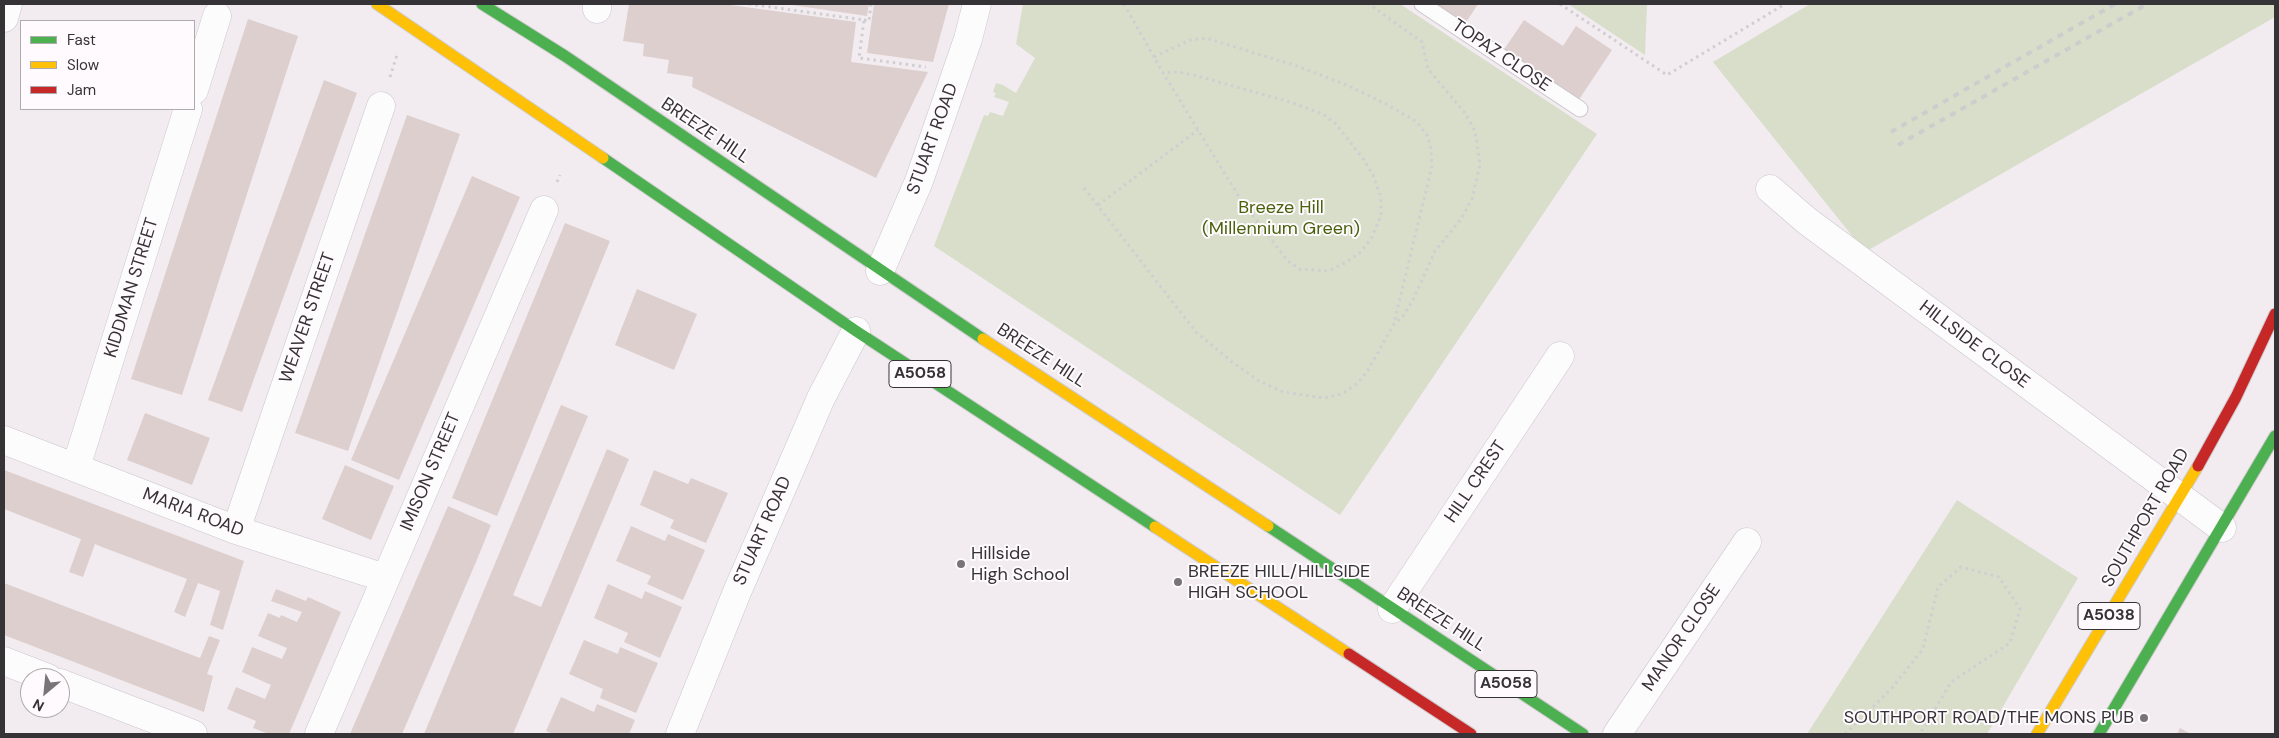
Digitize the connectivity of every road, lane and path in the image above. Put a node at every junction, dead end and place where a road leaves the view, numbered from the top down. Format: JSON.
{"nodes":[{"id":1,"x":8,"y":4,"type":"edge"},
{"id":2,"x":377,"y":4,"type":"edge"},
{"id":3,"x":482,"y":4,"type":"edge"},
{"id":4,"x":749,"y":4,"type":"edge"},
{"id":5,"x":871,"y":4,"type":"edge"},
{"id":6,"x":977,"y":4,"type":"edge"},
{"id":7,"x":1124,"y":4,"type":"edge"},
{"id":8,"x":1369,"y":4,"type":"edge"},
{"id":9,"x":1422,"y":4,"type":"edge"},
{"id":10,"x":1560,"y":4,"type":"edge"},
{"id":11,"x":1785,"y":4,"type":"edge"},
{"id":12,"x":217,"y":16,"type":"dead end"},
{"id":13,"x":4,"y":18,"type":"edge"},
{"id":14,"x":864,"y":20,"type":"junction"},
{"id":15,"x":408,"y":24,"type":"junction"},
{"id":16,"x":1154,"y":57,"type":"junction"},
{"id":17,"x":956,"y":72,"type":"junction"},
{"id":18,"x":1163,"y":73,"type":"junction"},
{"id":19,"x":195,"y":87,"type":"edge"},
{"id":20,"x":380,"y":106,"type":"joint"},
{"id":21,"x":1580,"y":109,"type":"dead end"},
{"id":22,"x":188,"y":110,"type":"edge"},
{"id":23,"x":1198,"y":130,"type":"junction"},
{"id":24,"x":1084,"y":188,"type":"dead end"},
{"id":25,"x":1770,"y":189,"type":"dead end"},
{"id":26,"x":1098,"y":205,"type":"junction"},
{"id":27,"x":544,"y":210,"type":"dead end"},
{"id":28,"x":880,"y":271,"type":"junction"},
{"id":29,"x":2275,"y":314,"type":"edge"},
{"id":30,"x":1394,"y":324,"type":"junction"},
{"id":31,"x":856,"y":331,"type":"junction"},
{"id":32,"x":1560,"y":356,"type":"dead end"},
{"id":33,"x":2275,"y":436,"type":"edge"},
{"id":34,"x":4,"y":440,"type":"edge"},
{"id":35,"x":76,"y":467,"type":"junction"},
{"id":36,"x":2180,"y":498,"type":"junction"},
{"id":37,"x":2222,"y":528,"type":"junction"},
{"id":38,"x":236,"y":530,"type":"junction"},
{"id":39,"x":1747,"y":542,"type":"dead end"},
{"id":40,"x":385,"y":578,"type":"junction"},
{"id":41,"x":1392,"y":609,"type":"junction"},
{"id":42,"x":4,"y":661,"type":"edge"},
{"id":43,"x":22,"y":668,"type":"edge"},
{"id":44,"x":70,"y":687,"type":"edge"},
{"id":45,"x":193,"y":734,"type":"edge"},
{"id":46,"x":319,"y":734,"type":"edge"},
{"id":47,"x":680,"y":734,"type":"edge"},
{"id":48,"x":1471,"y":734,"type":"edge"},
{"id":49,"x":1582,"y":734,"type":"edge"},
{"id":50,"x":1616,"y":734,"type":"edge"},
{"id":51,"x":1845,"y":734,"type":"edge"},
{"id":52,"x":1920,"y":734,"type":"edge"},
{"id":53,"x":2037,"y":734,"type":"edge"},
{"id":54,"x":2098,"y":734,"type":"edge"}],
"edges":[{"from":1,"to":13,"type":"street"},
{"from":2,"to":15,"type":"main road","number":"A5058"},
{"from":3,"to":28,"type":"main road","name":"BREEZE HILL","number":"A5058"},
{"from":4,"to":14,"type":"path"},
{"from":5,"to":14,"type":"path"},
{"from":6,"to":17,"type":"street","name":"STUART ROAD"},
{"from":7,"to":16,"type":"path"},
{"from":8,"to":30,"type":"path"},
{"from":9,"to":21,"type":"lane","name":"TOPAZ CLOSE"},
{"from":10,"to":11,"type":"path"},
{"from":12,"to":19,"type":"street"},
{"from":14,"to":17,"type":"path"},
{"from":15,"to":20,"type":"path"},
{"from":15,"to":31,"type":"main road","number":"A5058"},
{"from":16,"to":18,"type":"path"},
{"from":16,"to":30,"type":"path"},
{"from":17,"to":28,"type":"street","name":"STUART ROAD"},
{"from":18,"to":23,"type":"path"},
{"from":18,"to":23,"type":"path"},
{"from":20,"to":38,"type":"street","name":"WEAVER STREET"},
{"from":22,"to":35,"type":"street","name":"KIDDMAN STREET"},
{"from":23,"to":26,"type":"path"},
{"from":24,"to":26,"type":"path"},
{"from":25,"to":36,"type":"street","name":"HILLSIDE CLOSE"},
{"from":26,"to":30,"type":"path"},
{"from":27,"to":40,"type":"street","name":"IMISON STREET"},
{"from":28,"to":41,"type":"main road","name":"BREEZE HILL","number":"A5058"},
{"from":29,"to":36,"type":"main road","name":"SOUTHPORT ROAD","number":"A5038"},
{"from":31,"to":47,"type":"street","name":"STUART ROAD"},
{"from":31,"to":48,"type":"main road","number":"A5058"},
{"from":32,"to":41,"type":"street","name":"HILL CREST"},
{"from":33,"to":37,"type":"main road","number":"A5038"},
{"from":34,"to":35,"type":"street","name":"MARIA ROAD"},
{"from":35,"to":38,"type":"street","name":"MARIA ROAD"},
{"from":36,"to":37,"type":"street","name":"HILLSIDE CLOSE"},
{"from":36,"to":53,"type":"main road","name":"SOUTHPORT ROAD","number":"A5038"},
{"from":37,"to":54,"type":"main road","number":"A5038"},
{"from":38,"to":40,"type":"street","name":"MARIA ROAD"},
{"from":39,"to":50,"type":"street","name":"MANOR CLOSE"},
{"from":40,"to":46,"type":"street","name":"IMISON STREET"},
{"from":41,"to":49,"type":"main road","name":"BREEZE HILL","number":"A5058"},
{"from":42,"to":43,"type":"street"},
{"from":44,"to":45,"type":"street"},
{"from":51,"to":52,"type":"path"}]}
